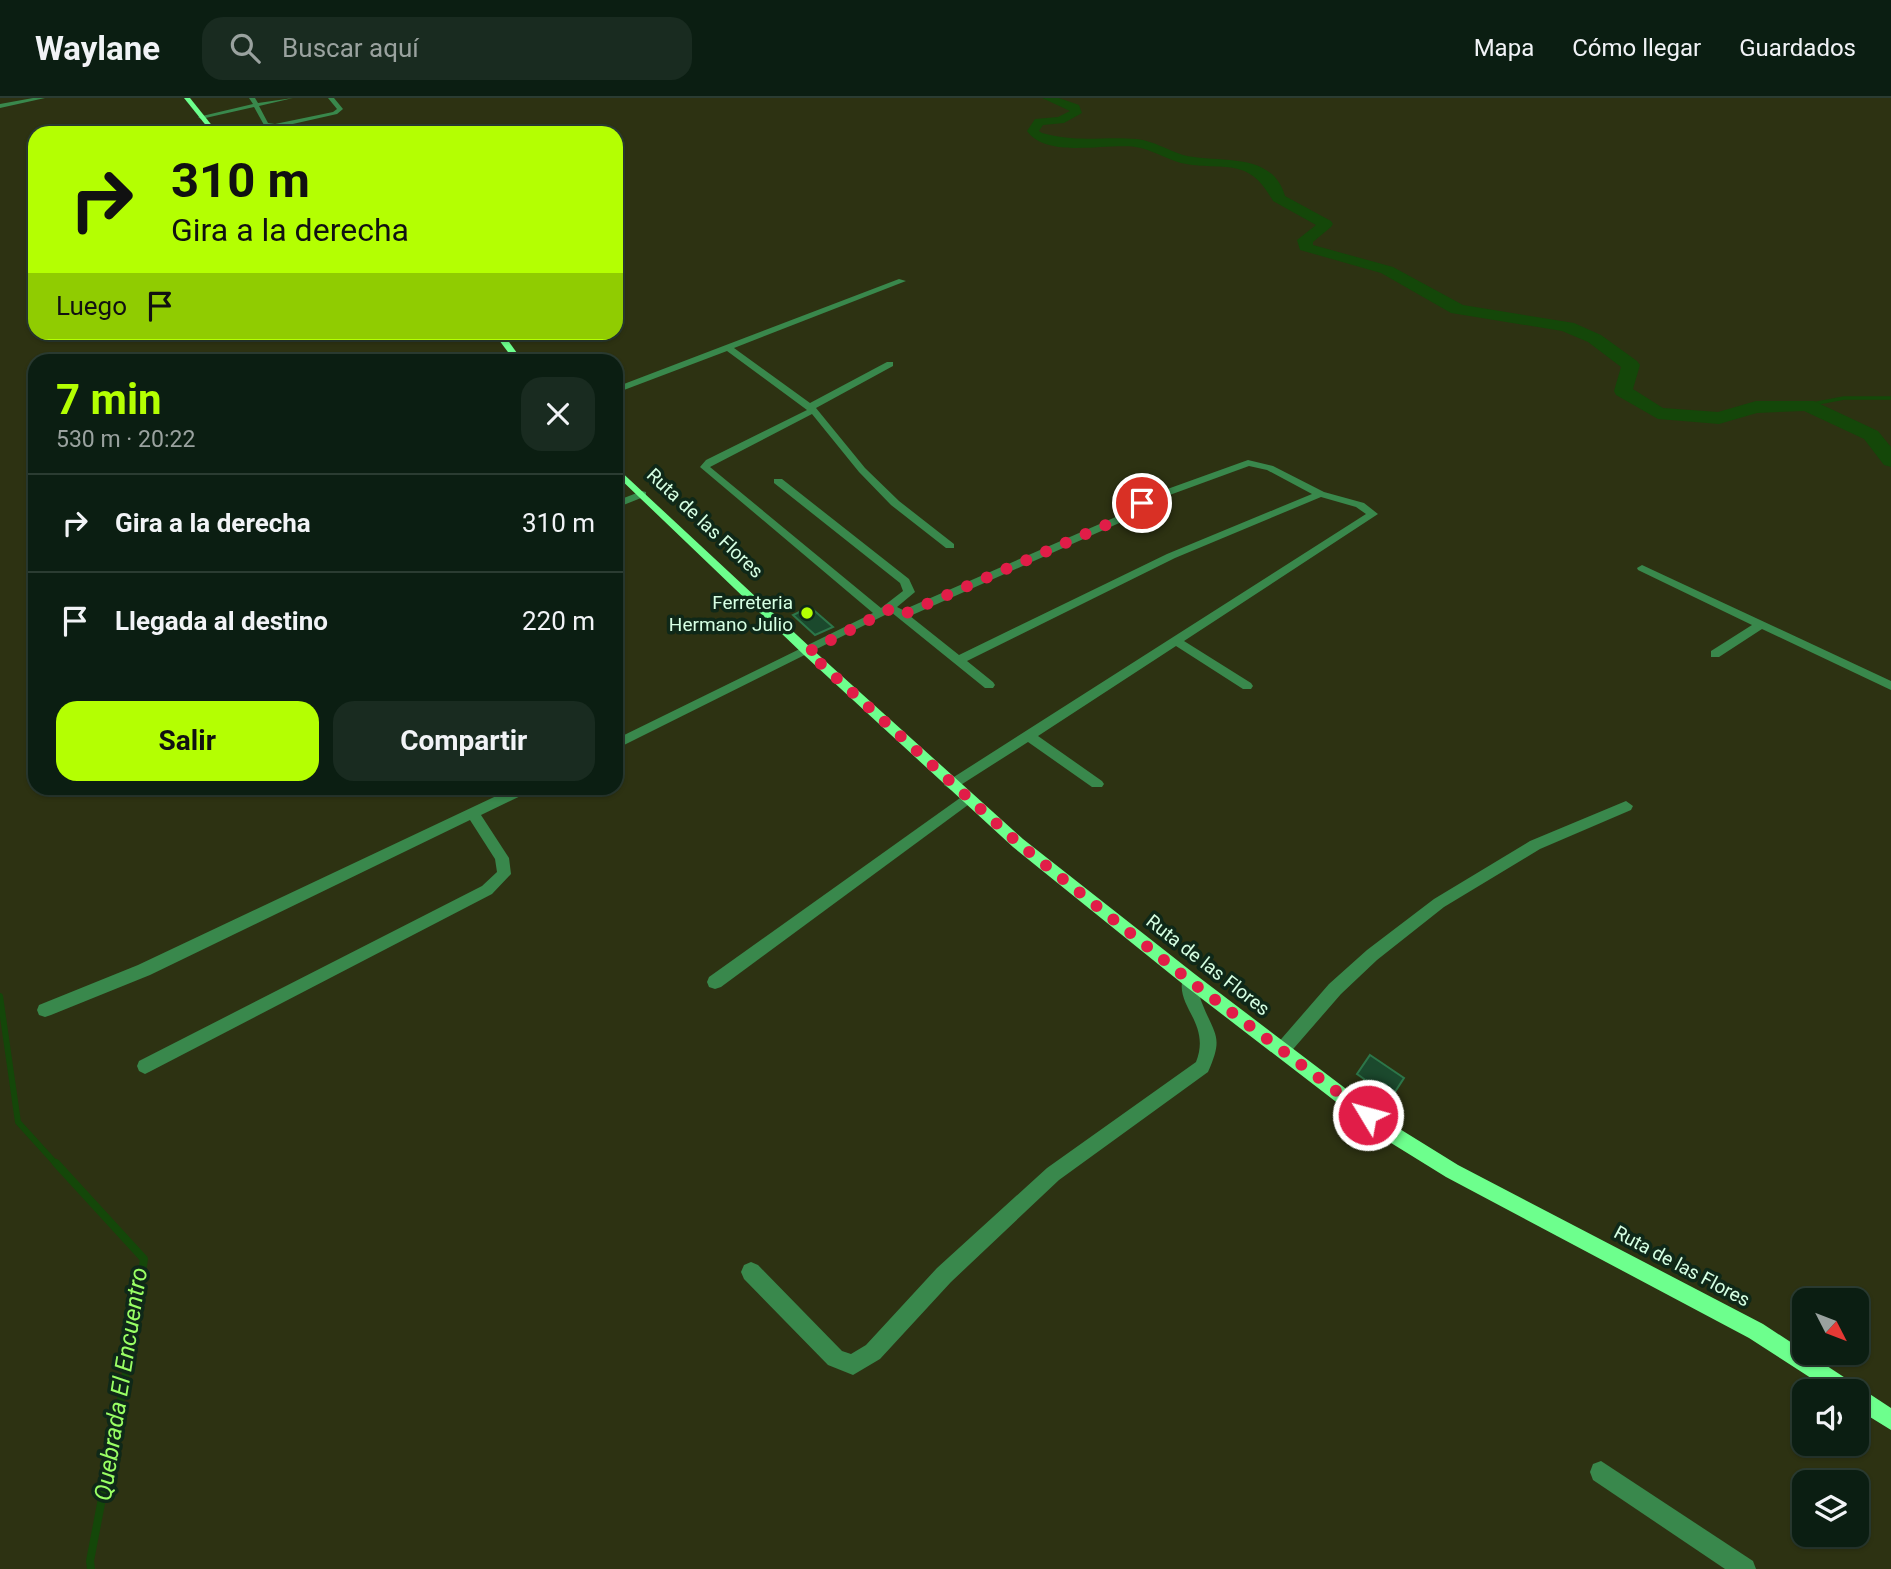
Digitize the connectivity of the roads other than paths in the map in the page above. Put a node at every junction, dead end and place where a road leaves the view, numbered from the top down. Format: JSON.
{"nodes":[{"id":1,"x":42,"y":98,"type":"edge"},
{"id":2,"x":187,"y":98,"type":"edge"},
{"id":3,"x":251,"y":98,"type":"edge"},
{"id":4,"x":290,"y":98,"type":"edge"},
{"id":5,"x":331,"y":98,"type":"edge"},
{"id":6,"x":0,"y":106,"type":"edge"},
{"id":7,"x":257,"y":106,"type":"junction"},
{"id":8,"x":201,"y":117,"type":"junction"},
{"id":9,"x":209,"y":126,"type":"edge"},
{"id":10,"x":902,"y":281,"type":"dead end"},
{"id":11,"x":502,"y":340,"type":"edge"},
{"id":12,"x":728,"y":347,"type":"junction"},
{"id":13,"x":513,"y":354,"type":"edge"},
{"id":14,"x":890,"y":364,"type":"dead end"},
{"id":15,"x":623,"y":387,"type":"edge"},
{"id":16,"x":811,"y":409,"type":"junction"},
{"id":17,"x":623,"y":477,"type":"edge"},
{"id":18,"x":778,"y":481,"type":"dead end"},
{"id":19,"x":642,"y":494,"type":"junction"},
{"id":20,"x":1320,"y":494,"type":"junction"},
{"id":21,"x":623,"y":502,"type":"edge"},
{"id":22,"x":950,"y":546,"type":"dead end"},
{"id":23,"x":1642,"y":568,"type":"dead end"},
{"id":24,"x":892,"y":612,"type":"junction"},
{"id":25,"x":1762,"y":624,"type":"junction"},
{"id":26,"x":1175,"y":640,"type":"junction"},
{"id":27,"x":808,"y":652,"type":"junction"},
{"id":28,"x":1715,"y":654,"type":"dead end"},
{"id":29,"x":959,"y":660,"type":"junction"},
{"id":30,"x":989,"y":685,"type":"dead end"},
{"id":31,"x":1247,"y":686,"type":"dead end"},
{"id":32,"x":1891,"y":686,"type":"edge"},
{"id":33,"x":1029,"y":736,"type":"junction"},
{"id":34,"x":623,"y":741,"type":"edge"},
{"id":35,"x":951,"y":785,"type":"junction"},
{"id":36,"x":1097,"y":785,"type":"dead end"},
{"id":37,"x":509,"y":795,"type":"edge"},
{"id":38,"x":967,"y":798,"type":"junction"},
{"id":39,"x":1626,"y":806,"type":"dead end"},
{"id":40,"x":472,"y":812,"type":"junction"},
{"id":41,"x":1190,"y":981,"type":"junction"},
{"id":42,"x":715,"y":982,"type":"dead end"},
{"id":43,"x":46,"y":1010,"type":"dead end"},
{"id":44,"x":1282,"y":1050,"type":"junction"},
{"id":45,"x":145,"y":1066,"type":"dead end"},
{"id":46,"x":751,"y":1272,"type":"dead end"},
{"id":47,"x":1830,"y":1379,"type":"edge"},
{"id":48,"x":1869,"y":1405,"type":"edge"},
{"id":49,"x":1891,"y":1420,"type":"edge"},
{"id":50,"x":1601,"y":1472,"type":"dead end"},
{"id":51,"x":1745,"y":1569,"type":"edge"}],
"edges":[{"from":1,"to":6,"type":"street"},
{"from":2,"to":8,"type":"main road"},
{"from":3,"to":7,"type":"street"},
{"from":4,"to":7,"type":"street"},
{"from":5,"to":7,"type":"street"},
{"from":7,"to":8,"type":"street"},
{"from":8,"to":9,"type":"main road"},
{"from":10,"to":12,"type":"street"},
{"from":11,"to":13,"type":"main road"},
{"from":12,"to":15,"type":"street"},
{"from":12,"to":16,"type":"street"},
{"from":14,"to":16,"type":"street"},
{"from":16,"to":22,"type":"street"},
{"from":16,"to":24,"type":"street"},
{"from":17,"to":19,"type":"main road","name":"Ruta de las Flores"},
{"from":18,"to":24,"type":"street"},
{"from":19,"to":21,"type":"street"},
{"from":19,"to":27,"type":"main road","name":"Ruta de las Flores"},
{"from":20,"to":24,"type":"street"},
{"from":20,"to":26,"type":"street"},
{"from":20,"to":29,"type":"street"},
{"from":23,"to":25,"type":"street"},
{"from":24,"to":27,"type":"street"},
{"from":24,"to":29,"type":"street"},
{"from":25,"to":28,"type":"street"},
{"from":25,"to":32,"type":"street"},
{"from":26,"to":31,"type":"street"},
{"from":26,"to":33,"type":"street"},
{"from":27,"to":34,"type":"street"},
{"from":27,"to":35,"type":"main road","name":"Ruta de las Flores"},
{"from":29,"to":30,"type":"street"},
{"from":33,"to":35,"type":"street"},
{"from":33,"to":36,"type":"street"},
{"from":35,"to":38,"type":"main road","name":"Ruta de las Flores"},
{"from":37,"to":40,"type":"street"},
{"from":38,"to":41,"type":"main road","name":"Ruta de las Flores"},
{"from":38,"to":42,"type":"street"},
{"from":39,"to":44,"type":"street"},
{"from":40,"to":43,"type":"street"},
{"from":40,"to":45,"type":"street"},
{"from":41,"to":44,"type":"main road","name":"Ruta de las Flores"},
{"from":41,"to":46,"type":"street"},
{"from":44,"to":47,"type":"main road","name":"Ruta de las Flores"},
{"from":48,"to":49,"type":"main road"},
{"from":50,"to":51,"type":"street"}]}
